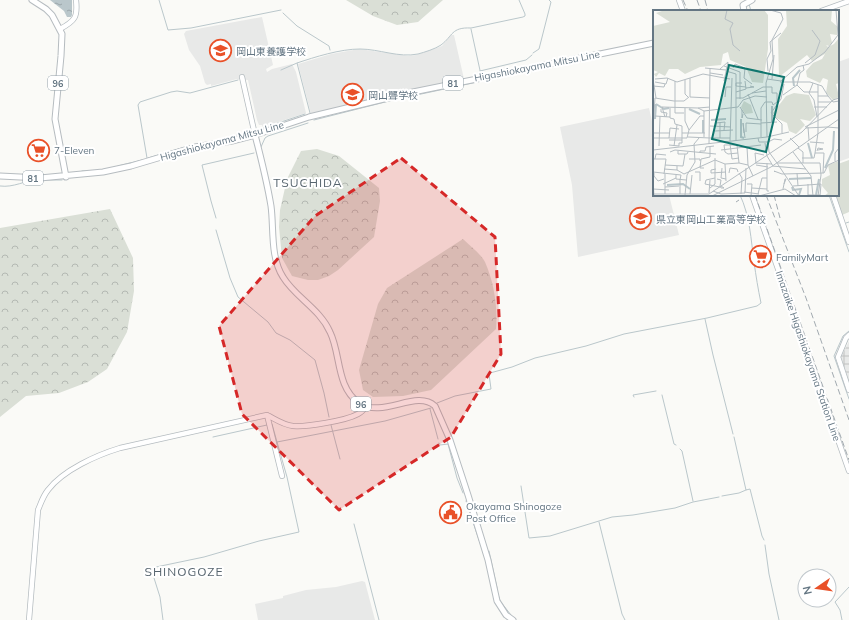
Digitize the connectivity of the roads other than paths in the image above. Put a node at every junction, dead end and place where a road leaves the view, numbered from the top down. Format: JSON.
{"nodes":[{"id":1,"x":32,"y":0,"type":"edge"},
{"id":2,"x":76,"y":0,"type":"edge"},
{"id":3,"x":679,"y":0,"type":"edge"},
{"id":4,"x":752,"y":0,"type":"edge"},
{"id":5,"x":849,"y":1,"type":"edge"},
{"id":6,"x":683,"y":10,"type":"edge"},
{"id":7,"x":744,"y":10,"type":"edge"},
{"id":8,"x":824,"y":10,"type":"edge"},
{"id":9,"x":60,"y":29,"type":"junction"},
{"id":10,"x":653,"y":43,"type":"edge"},
{"id":11,"x":242,"y":77,"type":"dead end"},
{"id":12,"x":256,"y":135,"type":"junction"},
{"id":13,"x":0,"y":176,"type":"edge"},
{"id":14,"x":66,"y":177,"type":"junction"},
{"id":15,"x":752,"y":196,"type":"edge"},
{"id":16,"x":833,"y":196,"type":"edge"},
{"id":17,"x":849,"y":225,"type":"edge"},
{"id":18,"x":844,"y":227,"type":"junction"},
{"id":19,"x":849,"y":242,"type":"edge"},
{"id":20,"x":849,"y":335,"type":"edge"},
{"id":21,"x":849,"y":390,"type":"edge"},
{"id":22,"x":366,"y":406,"type":"junction"},
{"id":23,"x":267,"y":415,"type":"junction"},
{"id":24,"x":849,"y":472,"type":"edge"},
{"id":25,"x":282,"y":476,"type":"dead end"},
{"id":26,"x":29,"y":620,"type":"edge"},
{"id":27,"x":513,"y":620,"type":"edge"}],
"edges":[{"from":1,"to":9,"type":"main road","number":"96"},
{"from":2,"to":9,"type":"street"},
{"from":3,"to":6,"type":"street"},
{"from":4,"to":7,"type":"main road"},
{"from":5,"to":8,"type":"street"},
{"from":9,"to":14,"type":"main road","number":"96"},
{"from":10,"to":12,"type":"main road","name":"Higashiokayama Mitsu Line","number":"81"},
{"from":11,"to":12,"type":"street"},
{"from":12,"to":14,"type":"main road","name":"Higashiokayama Mitsu Line","number":"81"},
{"from":12,"to":22,"type":"main road","number":"96"},
{"from":13,"to":14,"type":"main road","name":"Higashiokayama Mitsu Line","number":"81"},
{"from":15,"to":24,"type":"street","name":"Imazaike Higashiokayama Station Line"},
{"from":16,"to":18,"type":"street"},
{"from":17,"to":18,"type":"street"},
{"from":18,"to":19,"type":"street"},
{"from":20,"to":21,"type":"street"},
{"from":22,"to":23,"type":"street"},
{"from":22,"to":27,"type":"main road","number":"96"},
{"from":23,"to":25,"type":"street"},
{"from":23,"to":26,"type":"street"}]}
